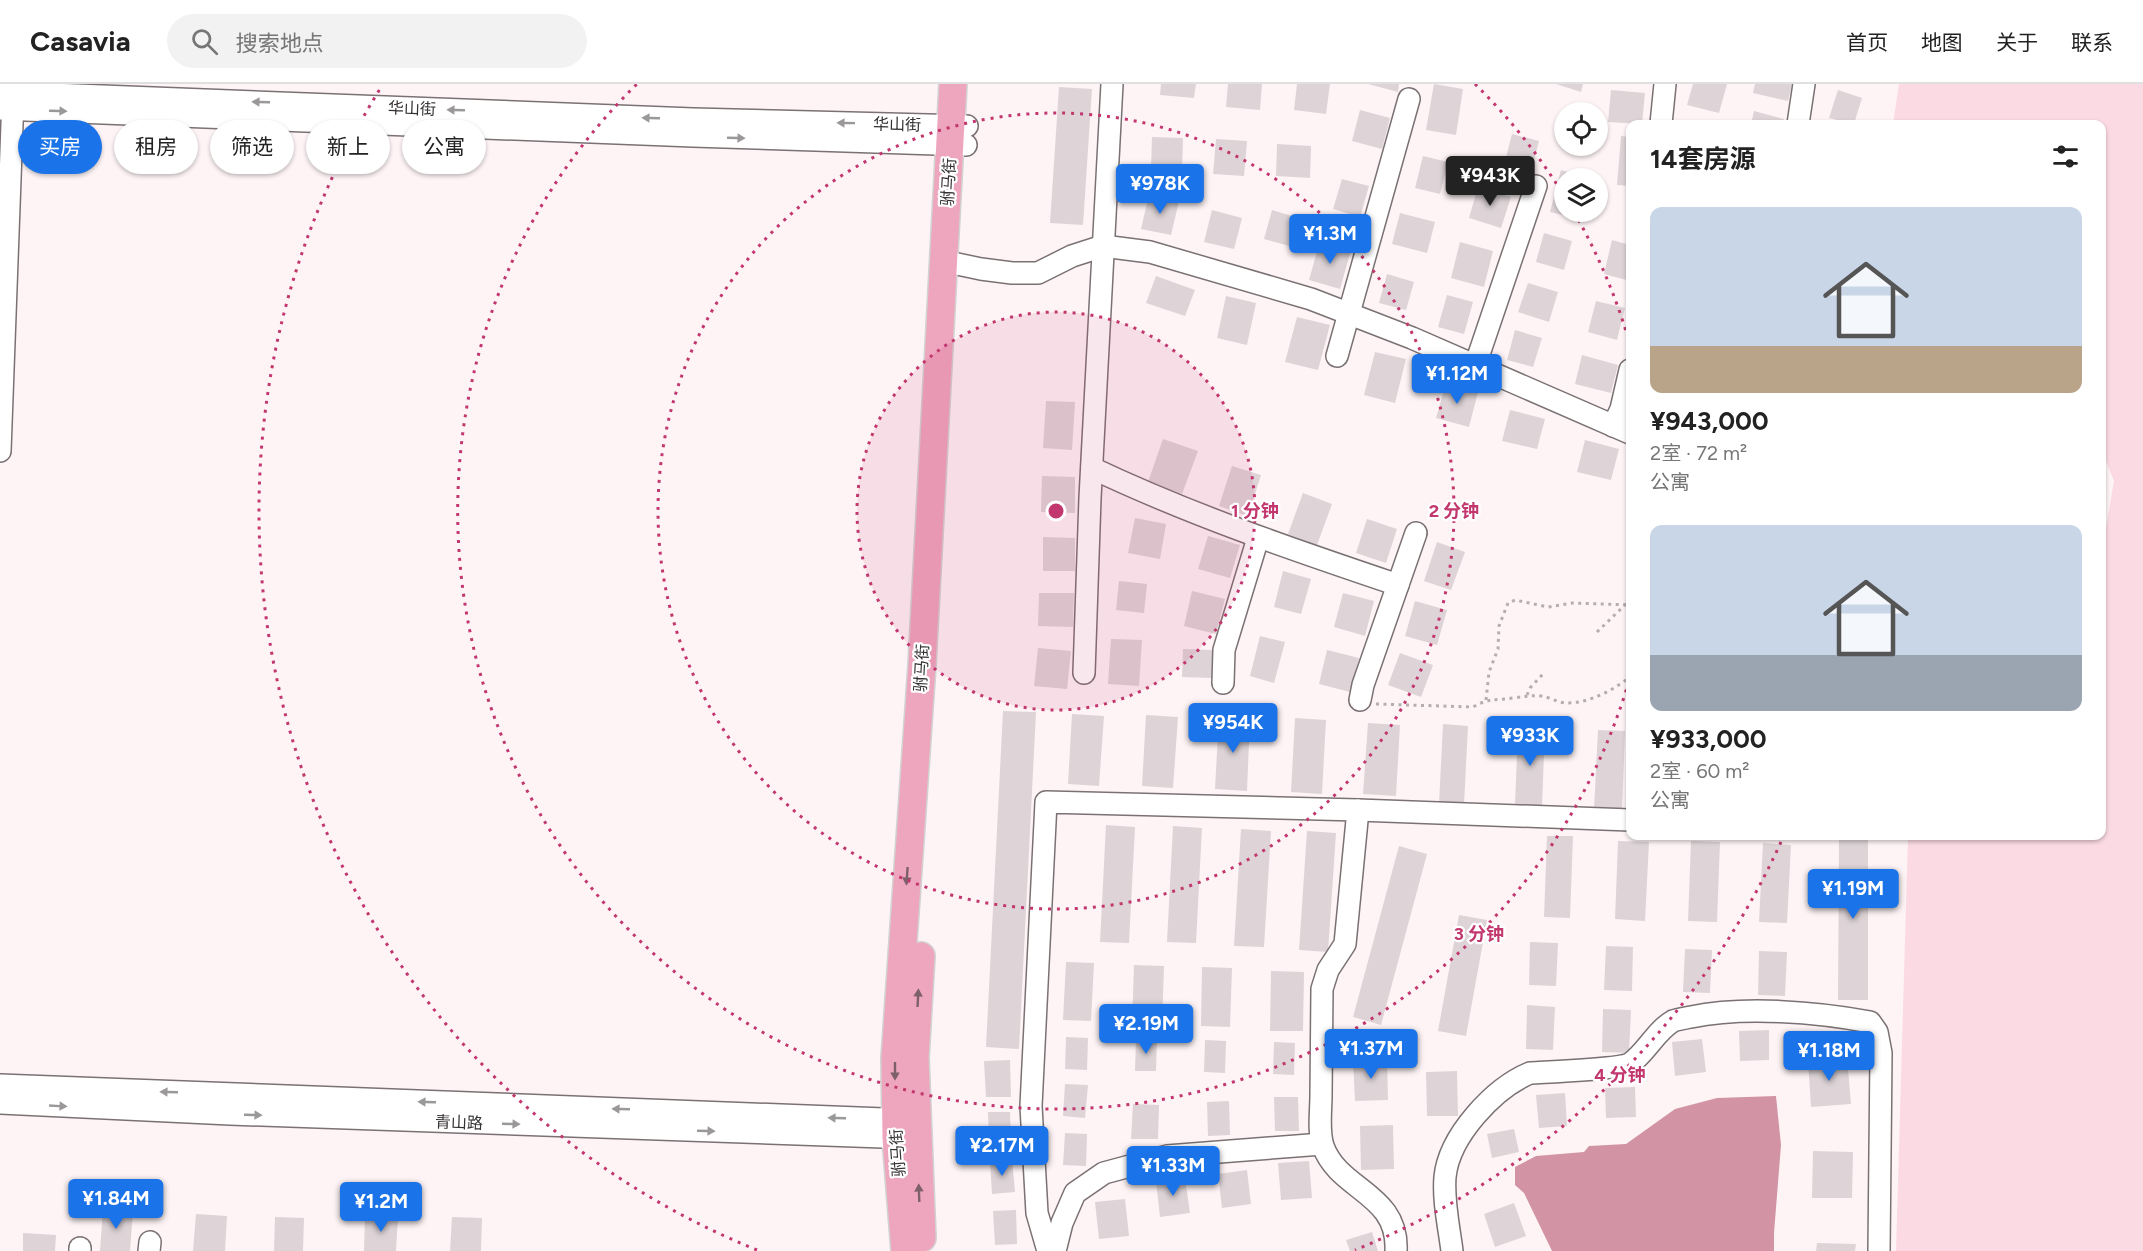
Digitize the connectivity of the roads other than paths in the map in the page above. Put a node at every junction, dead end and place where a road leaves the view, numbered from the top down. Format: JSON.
{"nodes":[{"id":1,"x":953,"y":84,"type":"edge"},
{"id":2,"x":970,"y":84,"type":"edge"},
{"id":3,"x":1112,"y":84,"type":"edge"},
{"id":4,"x":1665,"y":84,"type":"edge"},
{"id":5,"x":1804,"y":84,"type":"edge"},
{"id":6,"x":8,"y":97,"type":"edge"},
{"id":7,"x":1409,"y":99,"type":"dead end"},
{"id":8,"x":1661,"y":120,"type":"edge"},
{"id":9,"x":1799,"y":120,"type":"edge"},
{"id":10,"x":958,"y":135,"type":"junction"},
{"id":11,"x":1536,"y":186,"type":"dead end"},
{"id":12,"x":1103,"y":246,"type":"junction"},
{"id":13,"x":952,"y":263,"type":"junction"},
{"id":14,"x":1349,"y":314,"type":"junction"},
{"id":15,"x":1337,"y":356,"type":"dead end"},
{"id":16,"x":1475,"y":366,"type":"junction"},
{"id":17,"x":1626,"y":387,"type":"edge"},
{"id":18,"x":1622,"y":430,"type":"edge"},
{"id":19,"x":0,"y":451,"type":"edge"},
{"id":20,"x":1092,"y":468,"type":"junction"},
{"id":21,"x":1416,"y":533,"type":"dead end"},
{"id":22,"x":1258,"y":538,"type":"junction"},
{"id":23,"x":1398,"y":585,"type":"junction"},
{"id":24,"x":1084,"y":673,"type":"dead end"},
{"id":25,"x":1223,"y":683,"type":"dead end"},
{"id":26,"x":1360,"y":700,"type":"road end"},
{"id":27,"x":1358,"y":810,"type":"junction"},
{"id":28,"x":1626,"y":820,"type":"edge"},
{"id":29,"x":0,"y":1085,"type":"edge"},
{"id":30,"x":0,"y":1103,"type":"edge"},
{"id":31,"x":906,"y":1129,"type":"junction"},
{"id":32,"x":1322,"y":1144,"type":"junction"},
{"id":33,"x":904,"y":1251,"type":"edge"},
{"id":34,"x":923,"y":1251,"type":"edge"},
{"id":35,"x":1048,"y":1251,"type":"edge"},
{"id":36,"x":1055,"y":1251,"type":"edge"},
{"id":37,"x":1396,"y":1251,"type":"edge"},
{"id":38,"x":1452,"y":1251,"type":"edge"},
{"id":39,"x":1879,"y":1251,"type":"edge"}],
"edges":[{"from":1,"to":10,"type":"main road","name":"驸马街"},
{"from":2,"to":10,"type":"main road","name":"驸马街"},
{"from":3,"to":12,"type":"street"},
{"from":4,"to":8,"type":"street"},
{"from":5,"to":9,"type":"street"},
{"from":6,"to":10,"type":"street","name":"华山街"},
{"from":6,"to":19,"type":"street"},
{"from":7,"to":14,"type":"street"},
{"from":10,"to":13,"type":"main road","name":"驸马街"},
{"from":11,"to":16,"type":"street"},
{"from":12,"to":13,"type":"street"},
{"from":12,"to":14,"type":"street"},
{"from":12,"to":20,"type":"street"},
{"from":13,"to":31,"type":"main road","name":"驸马街"},
{"from":14,"to":15,"type":"street"},
{"from":14,"to":16,"type":"street"},
{"from":16,"to":18,"type":"street"},
{"from":17,"to":18,"type":"street"},
{"from":20,"to":22,"type":"street"},
{"from":20,"to":24,"type":"street"},
{"from":21,"to":23,"type":"street"},
{"from":22,"to":23,"type":"street"},
{"from":22,"to":25,"type":"street"},
{"from":23,"to":26,"type":"street"},
{"from":27,"to":28,"type":"street"},
{"from":27,"to":32,"type":"street"},
{"from":27,"to":35,"type":"street"},
{"from":31,"to":29,"type":"street","name":"青山路","one_way":true},
{"from":30,"to":31,"type":"street","name":"青山路","one_way":true},
{"from":31,"to":33,"type":"main road","name":"驸马街"},
{"from":34,"to":31,"type":"main road","name":"驸马街","one_way":true},
{"from":32,"to":36,"type":"street"},
{"from":32,"to":37,"type":"street"},
{"from":38,"to":39,"type":"street"}]}
